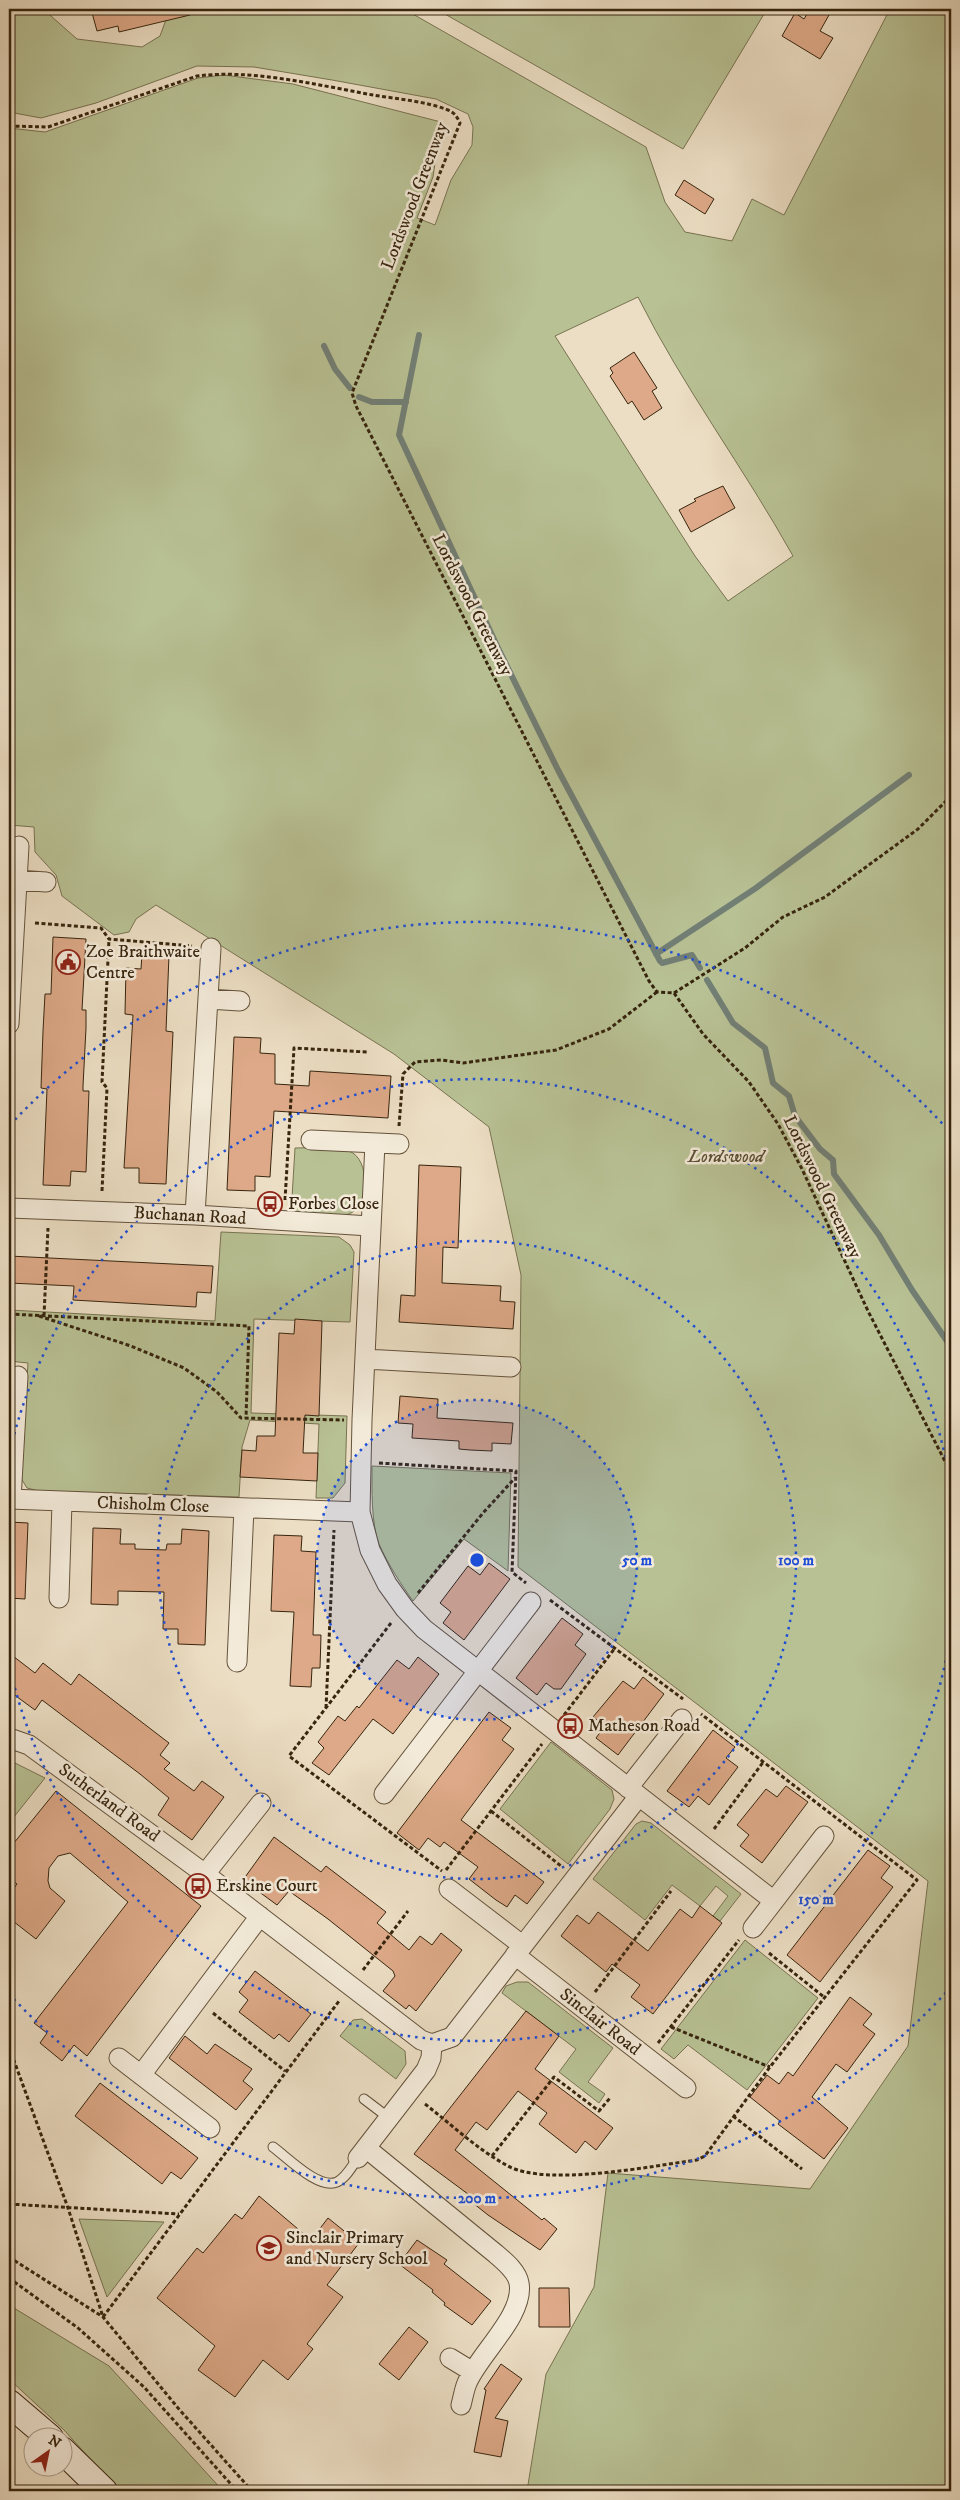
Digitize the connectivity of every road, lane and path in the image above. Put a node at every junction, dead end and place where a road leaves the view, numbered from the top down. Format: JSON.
{"nodes":[{"id":1,"x":9,"y":126,"type":"edge"},
{"id":2,"x":951,"y":796,"type":"edge"},
{"id":3,"x":19,"y":846,"type":"dead end"},
{"id":4,"x":17,"y":880,"type":"junction"},
{"id":5,"x":46,"y":882,"type":"dead end"},
{"id":6,"x":11,"y":921,"type":"edge"},
{"id":7,"x":109,"y":939,"type":"junction"},
{"id":8,"x":211,"y":948,"type":"joint"},
{"id":9,"x":657,"y":992,"type":"junction"},
{"id":10,"x":674,"y":993,"type":"junction"},
{"id":11,"x":208,"y":999,"type":"junction"},
{"id":12,"x":240,"y":1001,"type":"dead end"},
{"id":13,"x":9,"y":1024,"type":"edge"},
{"id":14,"x":367,"y":1052,"type":"dead end"},
{"id":15,"x":311,"y":1140,"type":"dead end"},
{"id":16,"x":375,"y":1143,"type":"junction"},
{"id":17,"x":398,"y":1144,"type":"joint"},
{"id":18,"x":9,"y":1208,"type":"edge"},
{"id":19,"x":49,"y":1210,"type":"junction"},
{"id":20,"x":101,"y":1212,"type":"junction"},
{"id":21,"x":195,"y":1215,"type":"junction"},
{"id":22,"x":284,"y":1221,"type":"junction"},
{"id":23,"x":370,"y":1226,"type":"junction"},
{"id":24,"x":9,"y":1314,"type":"edge"},
{"id":25,"x":39,"y":1316,"type":"junction"},
{"id":26,"x":44,"y":1316,"type":"junction"},
{"id":27,"x":366,"y":1358,"type":"junction"},
{"id":28,"x":511,"y":1367,"type":"dead end"},
{"id":29,"x":18,"y":1376,"type":"dead end"},
{"id":30,"x":246,"y":1418,"type":"junction"},
{"id":31,"x":362,"y":1420,"type":"junction"},
{"id":32,"x":361,"y":1462,"type":"junction"},
{"id":33,"x":951,"y":1474,"type":"edge"},
{"id":34,"x":515,"y":1478,"type":"junction"},
{"id":35,"x":10,"y":1500,"type":"edge"},
{"id":36,"x":62,"y":1502,"type":"junction"},
{"id":37,"x":244,"y":1508,"type":"junction"},
{"id":38,"x":335,"y":1511,"type":"junction"},
{"id":39,"x":360,"y":1512,"type":"junction"},
{"id":40,"x":527,"y":1583,"type":"dead end"},
{"id":41,"x":59,"y":1598,"type":"dead end"},
{"id":42,"x":537,"y":1598,"type":"joint"},
{"id":43,"x":405,"y":1609,"type":"junction"},
{"id":44,"x":615,"y":1648,"type":"junction"},
{"id":45,"x":237,"y":1662,"type":"dead end"},
{"id":46,"x":478,"y":1671,"type":"junction"},
{"id":47,"x":326,"y":1709,"type":"dead end"},
{"id":48,"x":687,"y":1709,"type":"junction"},
{"id":49,"x":566,"y":1712,"type":"dead end"},
{"id":50,"x":9,"y":1738,"type":"edge"},
{"id":51,"x":764,"y":1761,"type":"junction"},
{"id":52,"x":634,"y":1792,"type":"junction"},
{"id":53,"x":384,"y":1794,"type":"dead end"},
{"id":54,"x":260,"y":1803,"type":"dead end"},
{"id":55,"x":491,"y":1811,"type":"dead end"},
{"id":56,"x":716,"y":1827,"type":"dead end"},
{"id":57,"x":824,"y":1836,"type":"dead end"},
{"id":58,"x":205,"y":1874,"type":"junction"},
{"id":59,"x":575,"y":1877,"type":"junction"},
{"id":60,"x":448,"y":1889,"type":"dead end"},
{"id":61,"x":671,"y":1891,"type":"dead end"},
{"id":62,"x":774,"y":1901,"type":"junction"},
{"id":63,"x":408,"y":1911,"type":"dead end"},
{"id":64,"x":260,"y":1916,"type":"junction"},
{"id":65,"x":747,"y":1933,"type":"joint"},
{"id":66,"x":518,"y":1950,"type":"junction"},
{"id":67,"x":769,"y":1953,"type":"dead end"},
{"id":68,"x":350,"y":1986,"type":"junction"},
{"id":69,"x":824,"y":1997,"type":"junction"},
{"id":70,"x":197,"y":2000,"type":"junction"},
{"id":71,"x":583,"y":2008,"type":"junction"},
{"id":72,"x":671,"y":2027,"type":"junction"},
{"id":73,"x":432,"y":2044,"type":"junction"},
{"id":74,"x":9,"y":2047,"type":"edge"},
{"id":75,"x":119,"y":2058,"type":"dead end"},
{"id":76,"x":646,"y":2058,"type":"junction"},
{"id":77,"x":770,"y":2067,"type":"junction"},
{"id":78,"x":285,"y":2071,"type":"junction"},
{"id":79,"x":141,"y":2074,"type":"junction"},
{"id":80,"x":686,"y":2088,"type":"dead end"},
{"id":81,"x":409,"y":2092,"type":"junction"},
{"id":82,"x":364,"y":2098,"type":"dead end"},
{"id":83,"x":610,"y":2098,"type":"dead end"},
{"id":84,"x":733,"y":2116,"type":"junction"},
{"id":85,"x":389,"y":2118,"type":"junction"},
{"id":86,"x":210,"y":2128,"type":"dead end"},
{"id":87,"x":274,"y":2147,"type":"dead end"},
{"id":88,"x":362,"y":2153,"type":"junction"},
{"id":89,"x":492,"y":2156,"type":"junction"},
{"id":90,"x":802,"y":2169,"type":"dead end"},
{"id":91,"x":9,"y":2204,"type":"edge"},
{"id":92,"x":68,"y":2208,"type":"junction"},
{"id":93,"x":179,"y":2214,"type":"junction"},
{"id":94,"x":9,"y":2257,"type":"edge"},
{"id":95,"x":9,"y":2278,"type":"edge"},
{"id":96,"x":104,"y":2317,"type":"junction"},
{"id":97,"x":450,"y":2358,"type":"dead end"},
{"id":98,"x":473,"y":2372,"type":"junction"},
{"id":99,"x":9,"y":2403,"type":"edge"},
{"id":100,"x":461,"y":2405,"type":"dead end"},
{"id":101,"x":38,"y":2428,"type":"edge"},
{"id":102,"x":72,"y":2460,"type":"edge"},
{"id":103,"x":104,"y":2491,"type":"edge"},
{"id":104,"x":237,"y":2491,"type":"edge"},
{"id":105,"x":252,"y":2491,"type":"edge"}],
"edges":[{"from":1,"to":9,"type":"path","name":"Lordswood Greenway"},
{"from":2,"to":10,"type":"path"},
{"from":3,"to":4,"type":"street"},
{"from":4,"to":5,"type":"street"},
{"from":4,"to":6,"type":"street"},
{"from":6,"to":7,"type":"path"},
{"from":6,"to":13,"type":"street"},
{"from":7,"to":8,"type":"path"},
{"from":7,"to":20,"type":"path"},
{"from":8,"to":11,"type":"street"},
{"from":9,"to":10,"type":"path"},
{"from":9,"to":17,"type":"path"},
{"from":10,"to":33,"type":"path","name":"Lordswood Greenway"},
{"from":11,"to":12,"type":"street"},
{"from":11,"to":21,"type":"street"},
{"from":14,"to":22,"type":"path"},
{"from":15,"to":16,"type":"street"},
{"from":16,"to":17,"type":"street"},
{"from":16,"to":23,"type":"street"},
{"from":18,"to":19,"type":"street","name":"Buchanan Road"},
{"from":19,"to":20,"type":"street","name":"Buchanan Road"},
{"from":19,"to":26,"type":"path"},
{"from":20,"to":21,"type":"street","name":"Buchanan Road"},
{"from":21,"to":22,"type":"street","name":"Buchanan Road"},
{"from":22,"to":23,"type":"street","name":"Buchanan Road"},
{"from":23,"to":27,"type":"street"},
{"from":24,"to":25,"type":"path"},
{"from":25,"to":26,"type":"path"},
{"from":25,"to":30,"type":"path"},
{"from":26,"to":30,"type":"path"},
{"from":27,"to":28,"type":"street"},
{"from":27,"to":31,"type":"street"},
{"from":29,"to":35,"type":"street","name":"Chisholm Close"},
{"from":30,"to":31,"type":"path"},
{"from":31,"to":32,"type":"street"},
{"from":32,"to":34,"type":"path"},
{"from":32,"to":39,"type":"street"},
{"from":34,"to":40,"type":"path"},
{"from":34,"to":43,"type":"path"},
{"from":35,"to":36,"type":"street","name":"Chisholm Close"},
{"from":36,"to":37,"type":"street","name":"Chisholm Close"},
{"from":36,"to":41,"type":"street"},
{"from":37,"to":38,"type":"street","name":"Chisholm Close"},
{"from":37,"to":45,"type":"street"},
{"from":38,"to":39,"type":"street","name":"Chisholm Close"},
{"from":38,"to":47,"type":"path"},
{"from":39,"to":43,"type":"street"},
{"from":42,"to":44,"type":"path"},
{"from":42,"to":46,"type":"street"},
{"from":43,"to":46,"type":"street"},
{"from":44,"to":48,"type":"path"},
{"from":44,"to":49,"type":"path"},
{"from":46,"to":52,"type":"street"},
{"from":46,"to":53,"type":"street"},
{"from":48,"to":51,"type":"path"},
{"from":48,"to":52,"type":"street"},
{"from":50,"to":58,"type":"street","name":"Sutherland Road"},
{"from":51,"to":56,"type":"path"},
{"from":51,"to":69,"type":"path"},
{"from":52,"to":59,"type":"street"},
{"from":52,"to":62,"type":"street"},
{"from":54,"to":58,"type":"street"},
{"from":55,"to":59,"type":"path"},
{"from":57,"to":62,"type":"street"},
{"from":58,"to":64,"type":"street","name":"Sutherland Road"},
{"from":59,"to":66,"type":"street"},
{"from":60,"to":66,"type":"street","name":"Sinclair Road"},
{"from":61,"to":71,"type":"path"},
{"from":62,"to":65,"type":"street"},
{"from":63,"to":68,"type":"path"},
{"from":64,"to":68,"type":"street","name":"Sutherland Road"},
{"from":64,"to":70,"type":"street"},
{"from":65,"to":72,"type":"path"},
{"from":66,"to":71,"type":"street","name":"Sinclair Road"},
{"from":66,"to":73,"type":"street"},
{"from":67,"to":69,"type":"path"},
{"from":68,"to":73,"type":"street","name":"Sutherland Road"},
{"from":68,"to":78,"type":"path"},
{"from":69,"to":77,"type":"path"},
{"from":70,"to":78,"type":"path"},
{"from":70,"to":79,"type":"street"},
{"from":71,"to":76,"type":"street","name":"Sinclair Road"},
{"from":72,"to":76,"type":"path"},
{"from":72,"to":77,"type":"path"},
{"from":73,"to":81,"type":"street"},
{"from":74,"to":92,"type":"path"},
{"from":75,"to":79,"type":"street"},
{"from":76,"to":80,"type":"street","name":"Sinclair Road"},
{"from":77,"to":84,"type":"path"},
{"from":78,"to":93,"type":"path"},
{"from":79,"to":86,"type":"street"},
{"from":81,"to":85,"type":"street"},
{"from":81,"to":89,"type":"path"},
{"from":82,"to":85,"type":"lane"},
{"from":83,"to":89,"type":"path"},
{"from":84,"to":89,"type":"path"},
{"from":84,"to":90,"type":"path"},
{"from":85,"to":88,"type":"street"},
{"from":87,"to":88,"type":"lane"},
{"from":88,"to":98,"type":"street"},
{"from":91,"to":92,"type":"path"},
{"from":92,"to":93,"type":"path"},
{"from":92,"to":96,"type":"path"},
{"from":93,"to":96,"type":"path"},
{"from":94,"to":96,"type":"path"},
{"from":95,"to":104,"type":"path"},
{"from":96,"to":105,"type":"path"},
{"from":97,"to":98,"type":"street"},
{"from":98,"to":100,"type":"street"},
{"from":99,"to":101,"type":"street"},
{"from":102,"to":103,"type":"street"}]}
